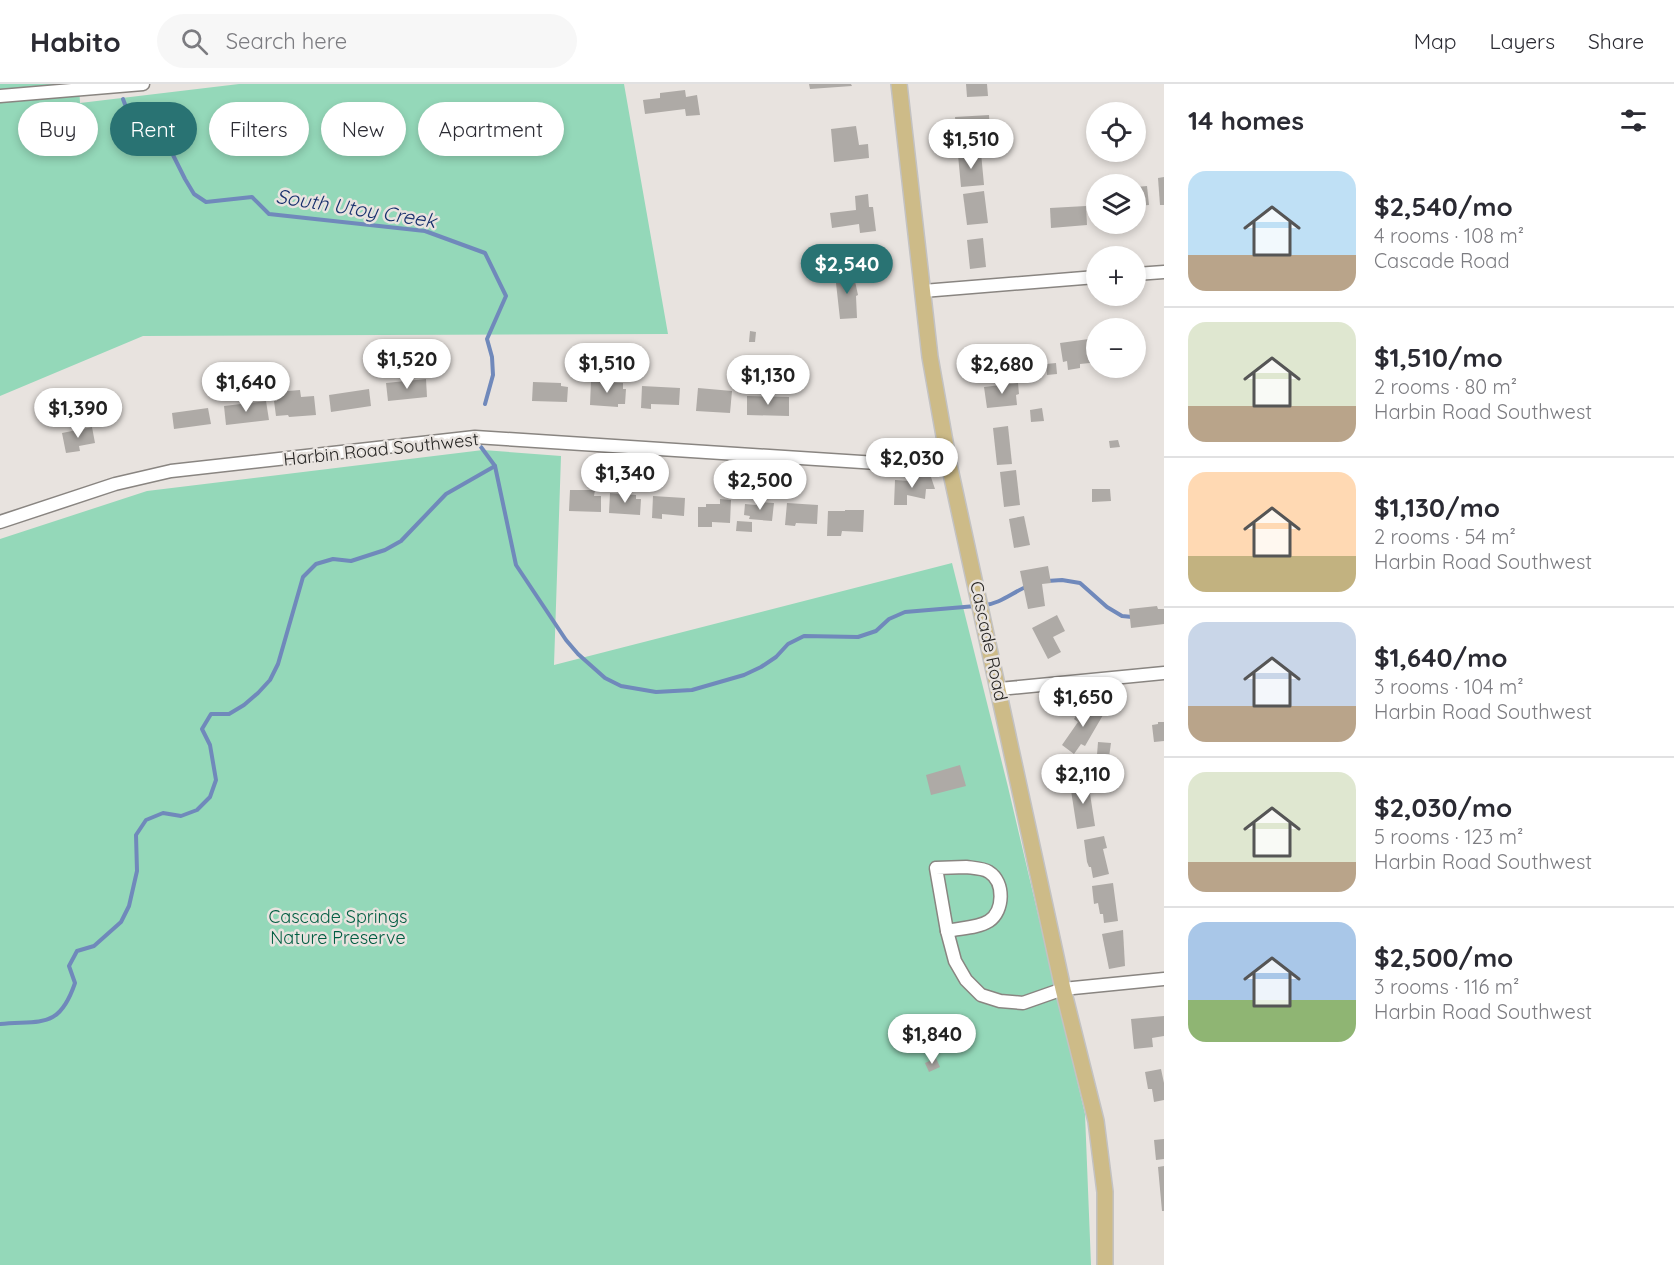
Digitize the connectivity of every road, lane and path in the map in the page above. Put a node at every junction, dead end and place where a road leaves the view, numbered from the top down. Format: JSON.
{"nodes":[{"id":1,"x":143,"y":84,"type":"edge"},
{"id":2,"x":899,"y":84,"type":"edge"},
{"id":3,"x":0,"y":96,"type":"edge"},
{"id":4,"x":1164,"y":272,"type":"edge"},
{"id":5,"x":1146,"y":273,"type":"edge"},
{"id":6,"x":1086,"y":278,"type":"edge"},
{"id":7,"x":923,"y":291,"type":"junction"},
{"id":8,"x":949,"y":464,"type":"junction"},
{"id":9,"x":0,"y":522,"type":"edge"},
{"id":10,"x":1164,"y":673,"type":"edge"},
{"id":11,"x":999,"y":689,"type":"junction"},
{"id":12,"x":947,"y":931,"type":"junction"},
{"id":13,"x":1164,"y":979,"type":"edge"},
{"id":14,"x":1063,"y":989,"type":"junction"},
{"id":15,"x":1105,"y":1265,"type":"edge"}],
"edges":[{"from":1,"to":3,"type":"street"},
{"from":2,"to":7,"type":"main road","name":"Cascade Road"},
{"from":4,"to":5,"type":"street"},
{"from":6,"to":7,"type":"street"},
{"from":7,"to":8,"type":"main road","name":"Cascade Road"},
{"from":8,"to":9,"type":"street","name":"Harbin Road Southwest"},
{"from":8,"to":11,"type":"main road","name":"Cascade Road"},
{"from":10,"to":11,"type":"street"},
{"from":11,"to":14,"type":"main road","name":"Cascade Road"},
{"from":12,"to":12,"type":"street"},
{"from":12,"to":14,"type":"street"},
{"from":13,"to":14,"type":"street"},
{"from":14,"to":15,"type":"main road","name":"Cascade Road"}]}
